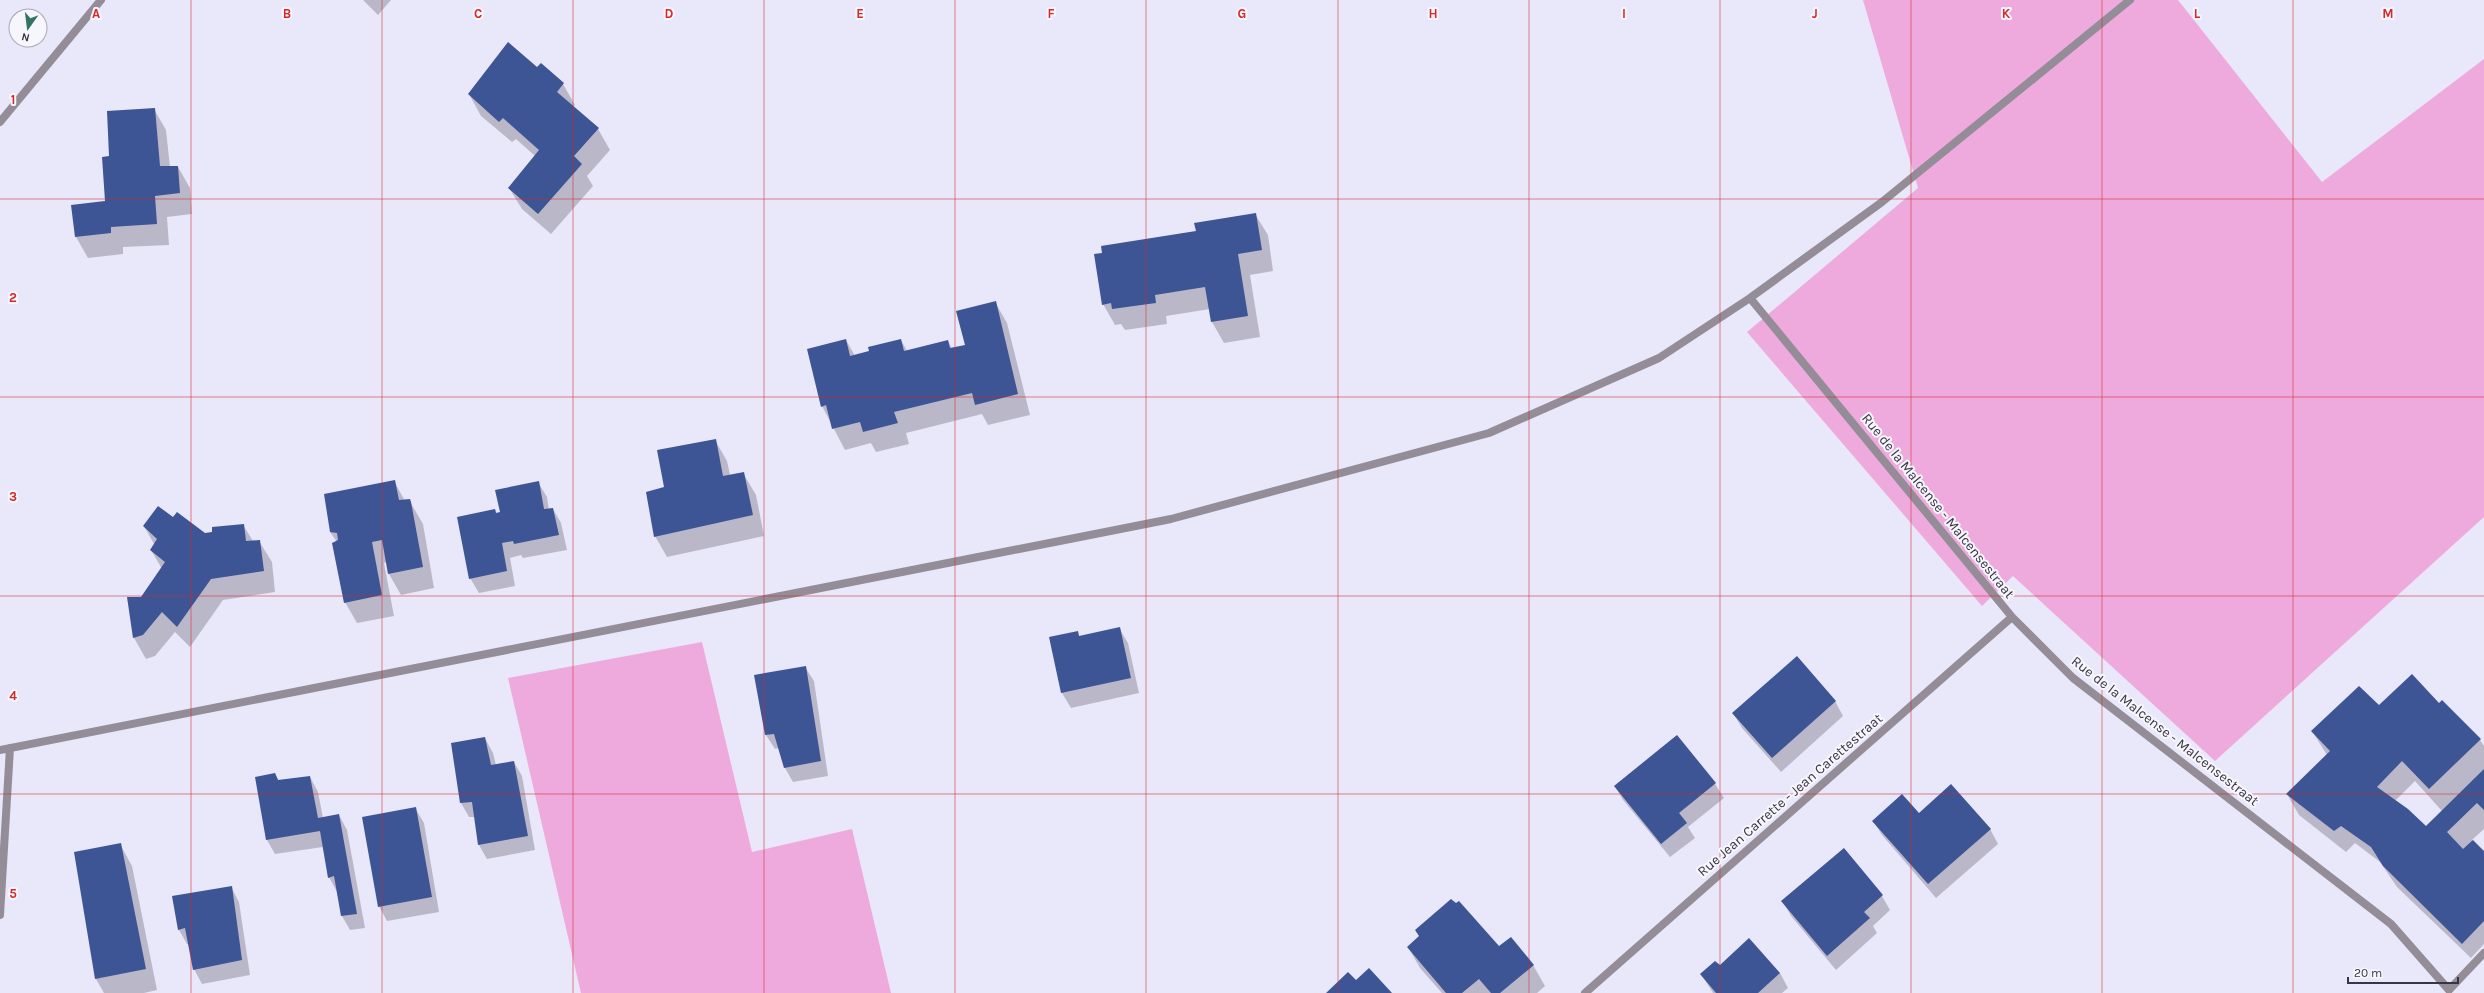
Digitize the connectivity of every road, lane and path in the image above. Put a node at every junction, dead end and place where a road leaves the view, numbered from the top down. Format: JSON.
{"nodes":[{"id":1,"x":101,"y":0,"type":"edge"},
{"id":2,"x":2130,"y":0,"type":"edge"},
{"id":3,"x":0,"y":122,"type":"edge"},
{"id":4,"x":1750,"y":298,"type":"junction"},
{"id":5,"x":2012,"y":618,"type":"junction"},
{"id":6,"x":10,"y":748,"type":"junction"},
{"id":7,"x":0,"y":750,"type":"edge"},
{"id":8,"x":0,"y":915,"type":"edge"},
{"id":9,"x":2484,"y":953,"type":"edge"},
{"id":10,"x":2449,"y":992,"type":"edge"},
{"id":11,"x":1585,"y":993,"type":"edge"}],
"edges":[{"from":1,"to":3,"type":"street"},
{"from":2,"to":4,"type":"street"},
{"from":4,"to":5,"type":"street","name":"Rue de la Malcense - Malcensestraat"},
{"from":4,"to":6,"type":"street"},
{"from":5,"to":10,"type":"street","name":"Rue de la Malcense - Malcensestraat"},
{"from":5,"to":11,"type":"street","name":"Rue Jean Carrette - Jean Carettestraat"},
{"from":6,"to":7,"type":"street"},
{"from":6,"to":8,"type":"street"},
{"from":9,"to":10,"type":"street","name":"Rue de la Malcense - Malcensestraat"}]}
